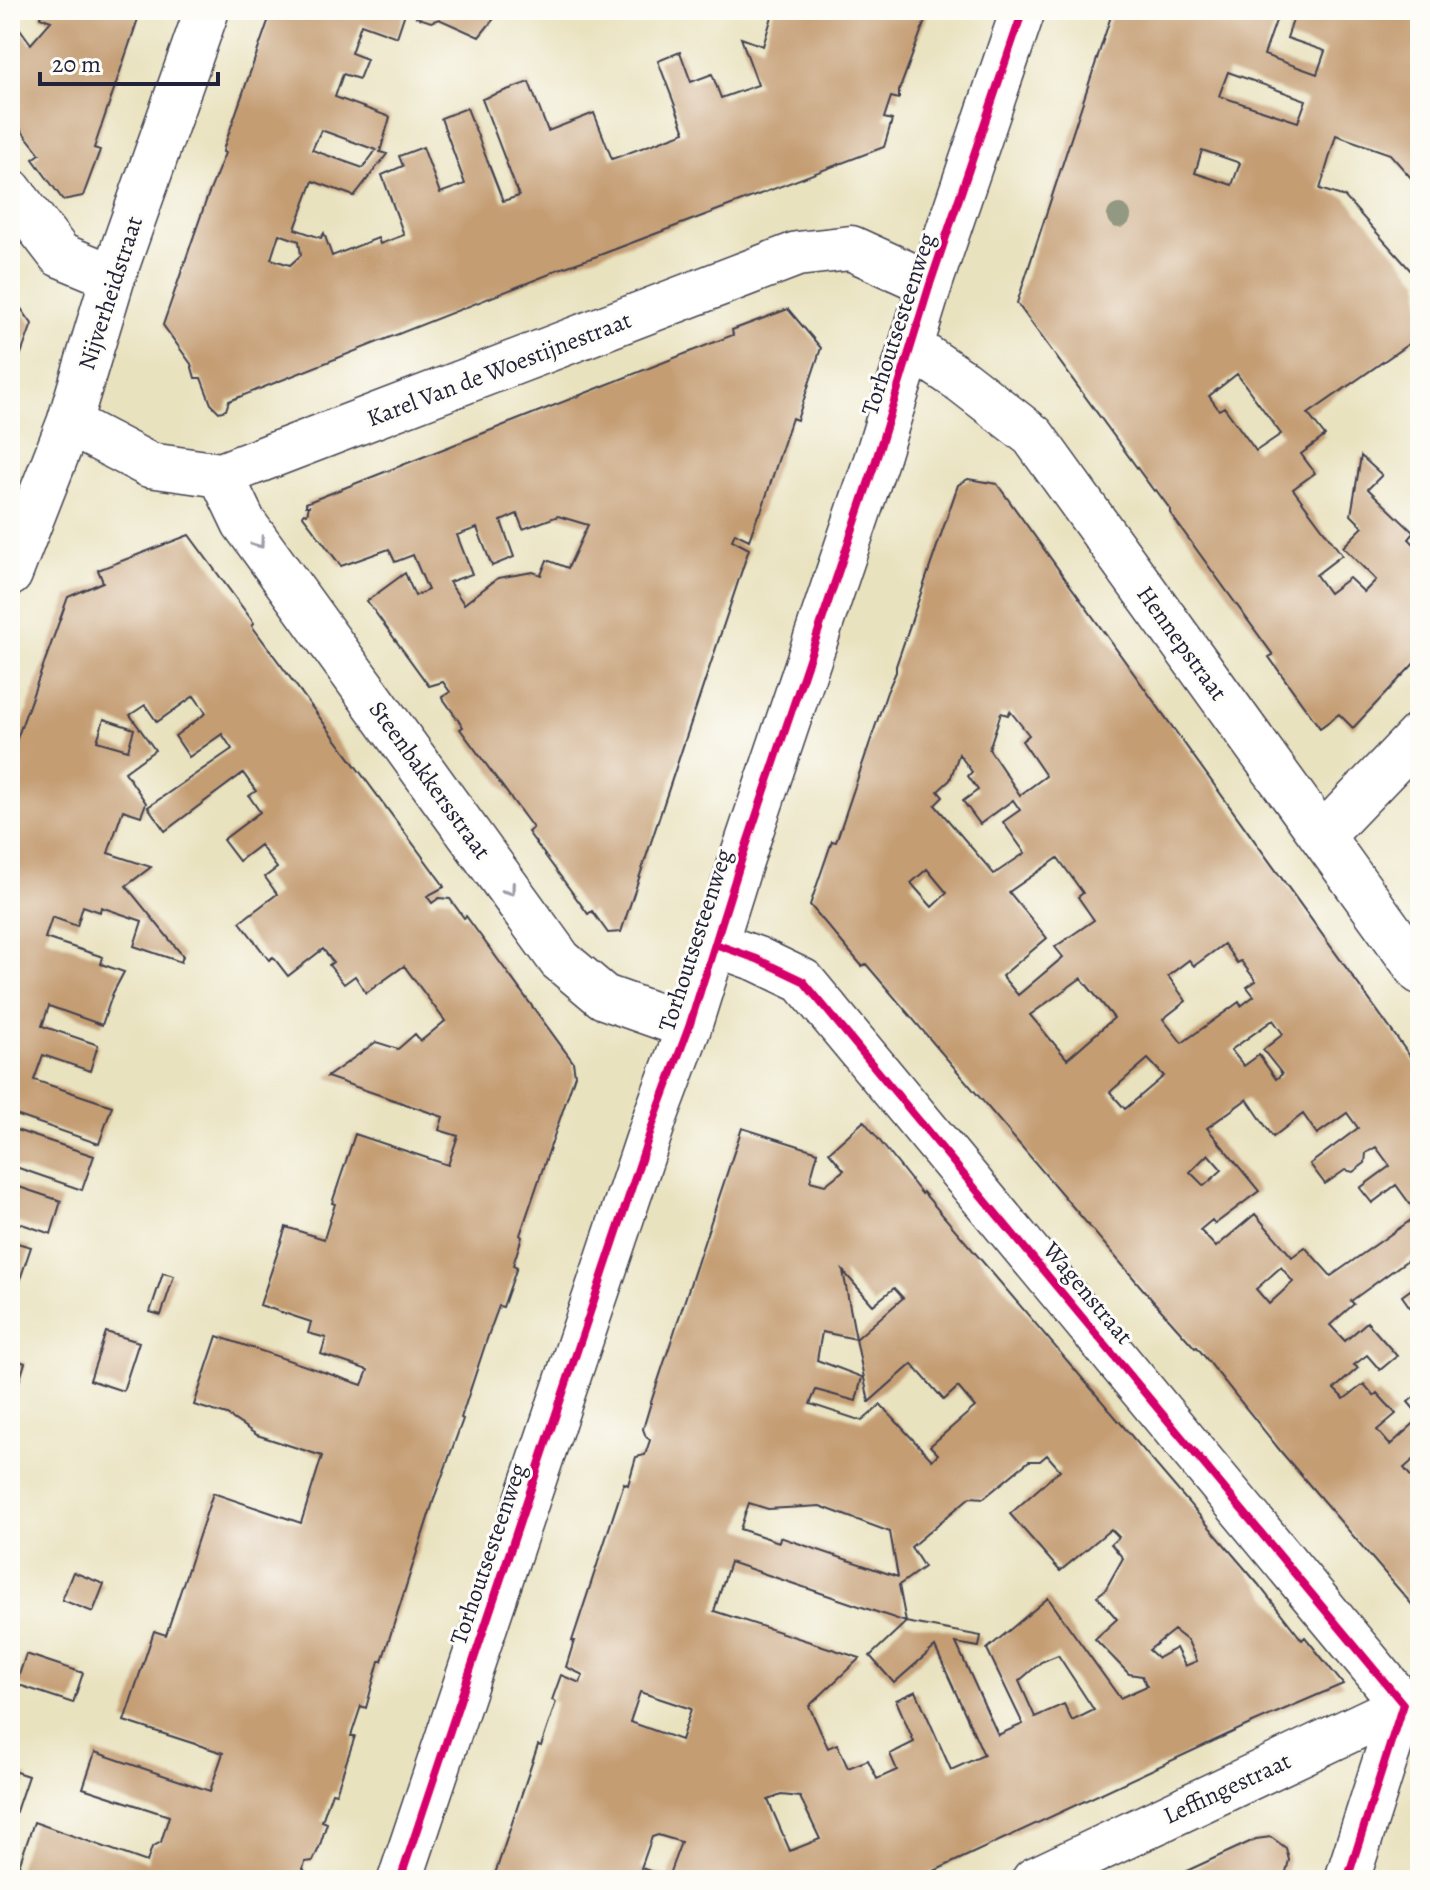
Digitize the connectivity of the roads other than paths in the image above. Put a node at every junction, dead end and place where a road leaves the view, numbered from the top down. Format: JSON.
{"nodes":[{"id":1,"x":207,"y":10,"type":"edge"},
{"id":2,"x":1023,"y":10,"type":"edge"},
{"id":3,"x":10,"y":190,"type":"edge"},
{"id":4,"x":113,"y":277,"type":"junction"},
{"id":5,"x":930,"y":284,"type":"junction"},
{"id":6,"x":911,"y":347,"type":"junction"},
{"id":7,"x":69,"y":423,"type":"junction"},
{"id":8,"x":221,"y":475,"type":"junction"},
{"id":9,"x":10,"y":574,"type":"edge"},
{"id":10,"x":1420,"y":734,"type":"edge"},
{"id":11,"x":1322,"y":836,"type":"junction"},
{"id":12,"x":715,"y":944,"type":"junction"},
{"id":13,"x":1420,"y":972,"type":"edge"},
{"id":14,"x":689,"y":1027,"type":"junction"},
{"id":15,"x":1412,"y":1701,"type":"edge"},
{"id":16,"x":400,"y":1880,"type":"edge"},
{"id":17,"x":1034,"y":1880,"type":"edge"},
{"id":18,"x":1347,"y":1880,"type":"edge"}],
"edges":[{"from":1,"to":4,"type":"street","name":"Nijverheidstraat"},
{"from":2,"to":5,"type":"street","name":"Torhoutsesteenweg"},
{"from":3,"to":4,"type":"street"},
{"from":4,"to":7,"type":"street","name":"Nijverheidstraat"},
{"from":5,"to":6,"type":"street","name":"Torhoutsesteenweg"},
{"from":5,"to":8,"type":"street","name":"Karel Van de Woestijnestraat"},
{"from":6,"to":11,"type":"street","name":"Hennepstraat"},
{"from":6,"to":12,"type":"street","name":"Torhoutsesteenweg"},
{"from":7,"to":8,"type":"street","name":"Karel Van de Woestijnestraat"},
{"from":7,"to":9,"type":"street","name":"Nijverheidstraat"},
{"from":8,"to":14,"type":"street","name":"Steenbakkersstraat","one_way":true},
{"from":10,"to":11,"type":"street"},
{"from":11,"to":13,"type":"street","name":"Hennepstraat"},
{"from":12,"to":14,"type":"street","name":"Torhoutsesteenweg"},
{"from":12,"to":15,"type":"street","name":"Wagenstraat"},
{"from":14,"to":16,"type":"street","name":"Torhoutsesteenweg"},
{"from":15,"to":17,"type":"street","name":"Leffingestraat"},
{"from":15,"to":18,"type":"street"}]}
